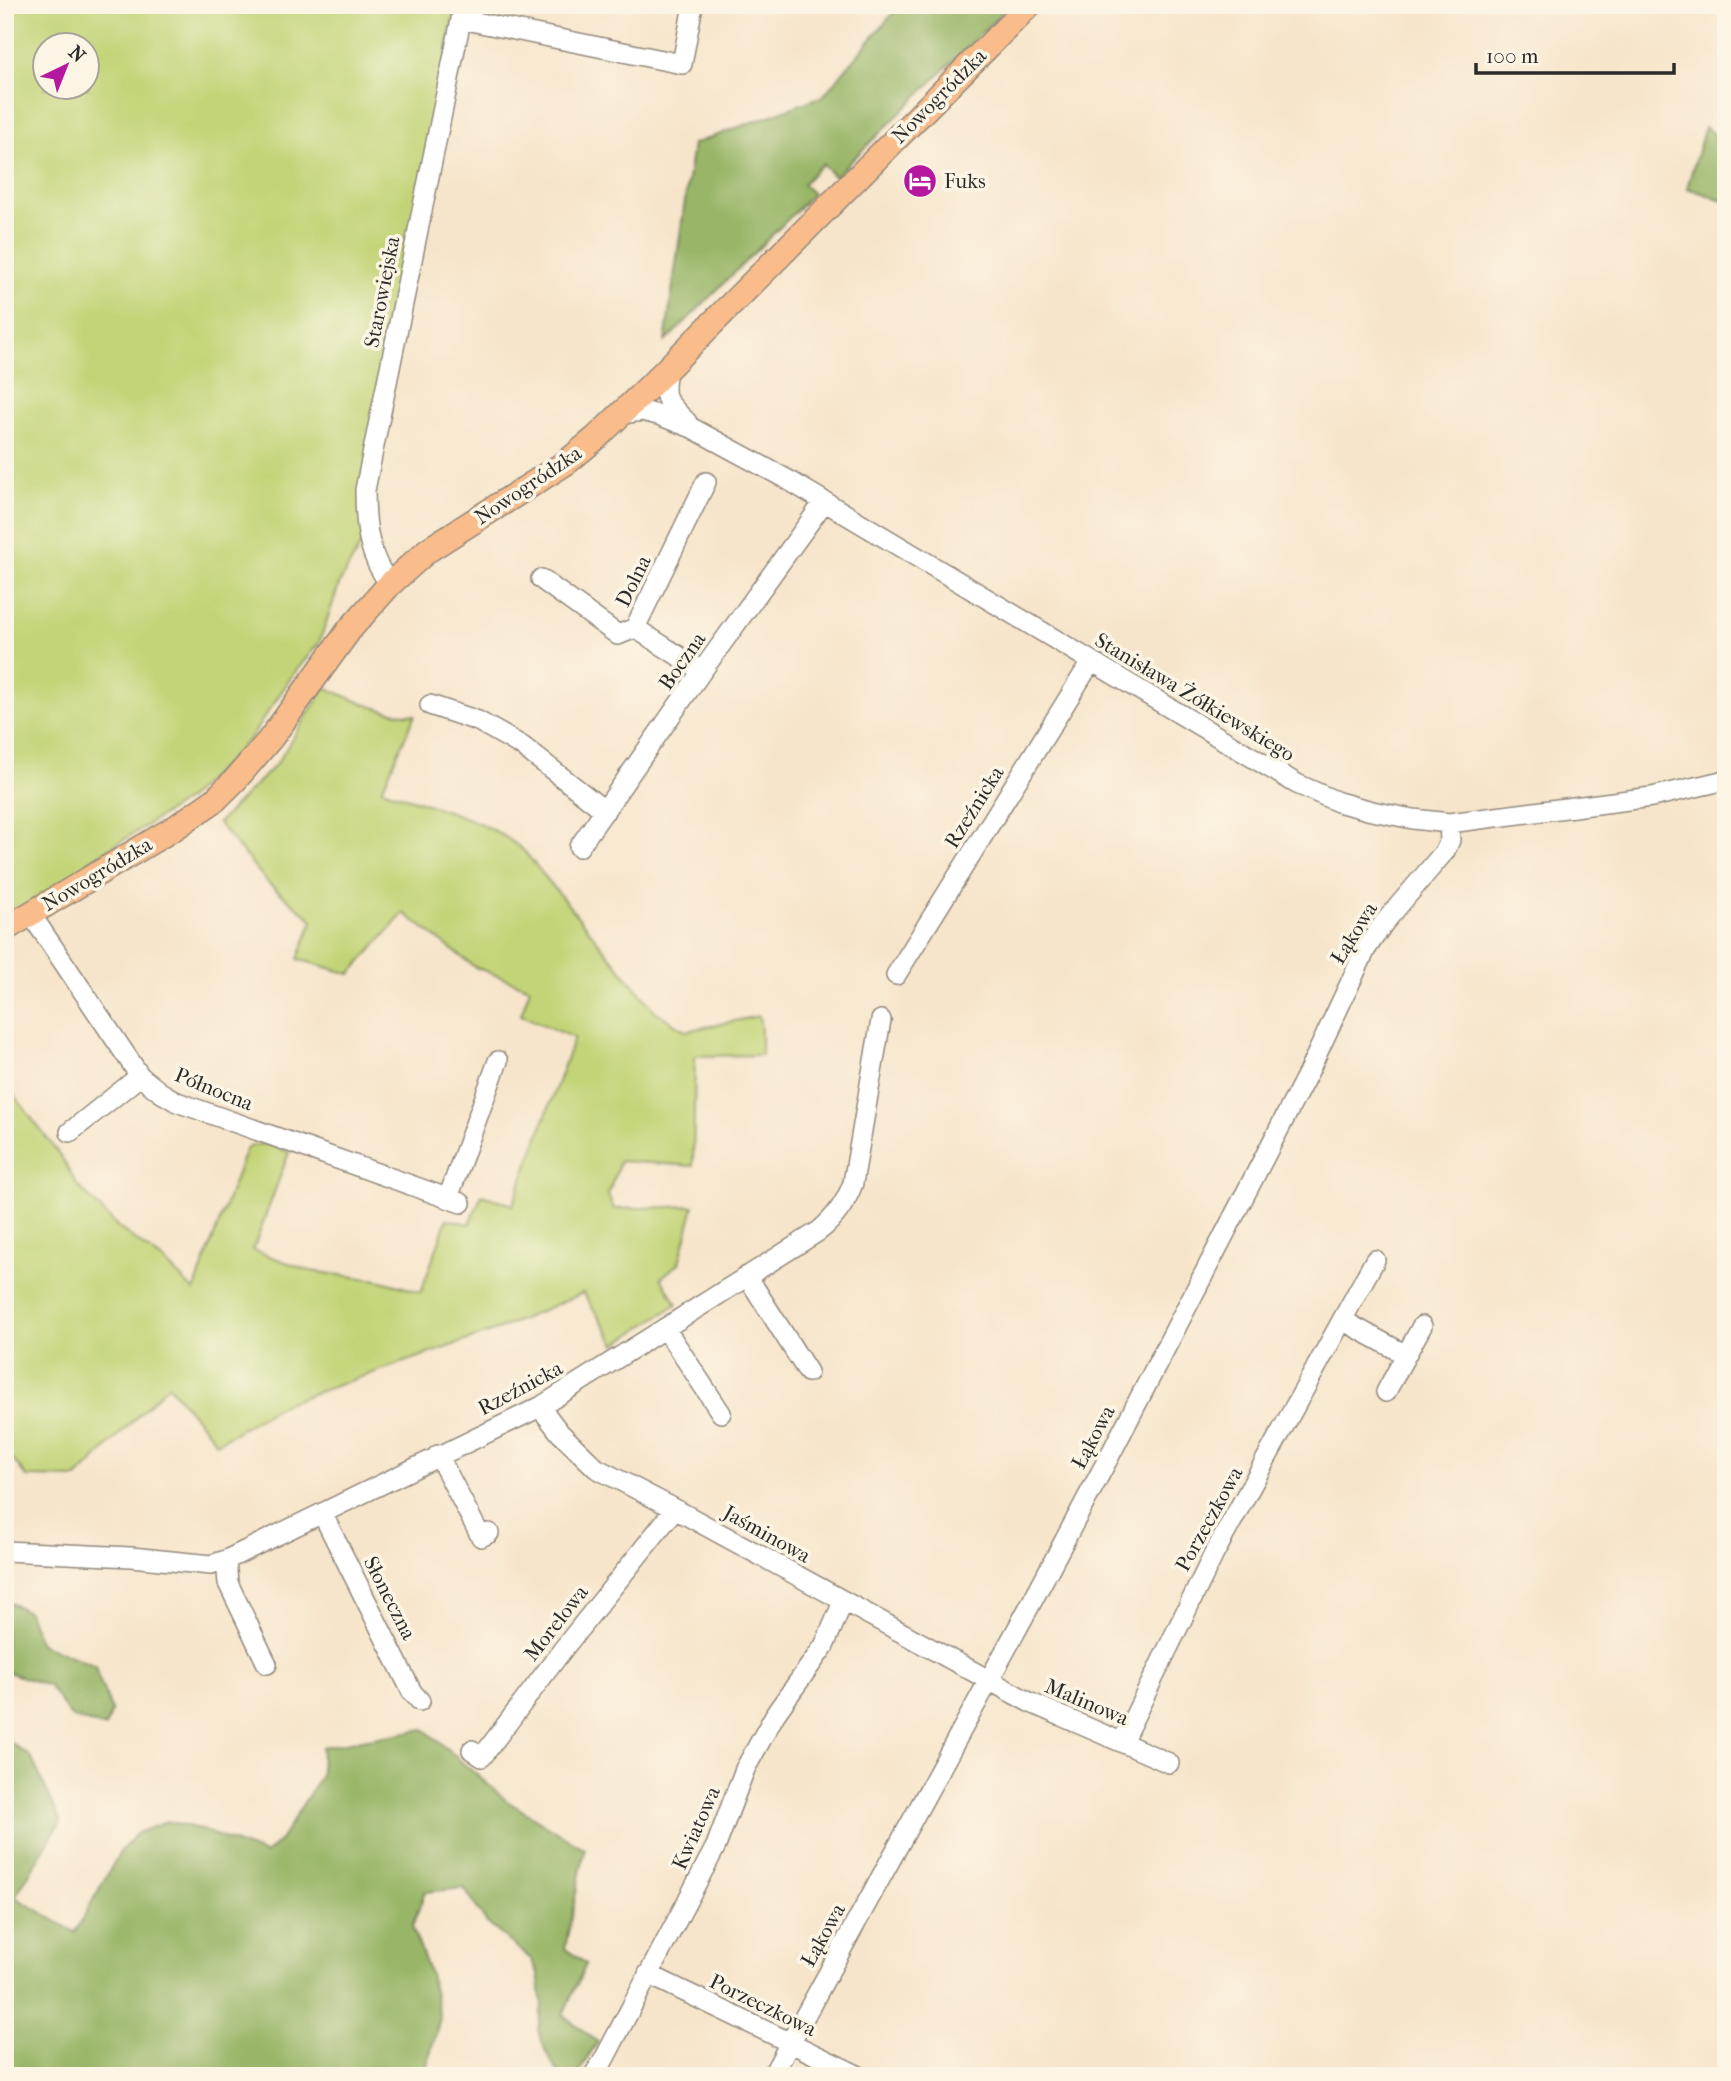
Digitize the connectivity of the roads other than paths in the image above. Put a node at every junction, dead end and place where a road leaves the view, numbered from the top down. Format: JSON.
{"nodes":[{"id":1,"x":693,"y":5,"type":"edge"},
{"id":2,"x":1030,"y":5,"type":"edge"},
{"id":3,"x":463,"y":12,"type":"edge"},
{"id":4,"x":667,"y":369,"type":"junction"},
{"id":5,"x":621,"y":414,"type":"junction"},
{"id":6,"x":692,"y":428,"type":"junction"},
{"id":7,"x":706,"y":482,"type":"dead end"},
{"id":8,"x":824,"y":502,"type":"junction"},
{"id":9,"x":541,"y":579,"type":"dead end"},
{"id":10,"x":390,"y":584,"type":"junction"},
{"id":11,"x":635,"y":628,"type":"junction"},
{"id":12,"x":1091,"y":662,"type":"junction"},
{"id":13,"x":702,"y":671,"type":"junction"},
{"id":14,"x":430,"y":705,"type":"dead end"},
{"id":15,"x":1726,"y":780,"type":"edge"},
{"id":16,"x":605,"y":811,"type":"junction"},
{"id":17,"x":1449,"y":823,"type":"junction"},
{"id":18,"x":579,"y":847,"type":"dead end"},
{"id":19,"x":30,"y":913,"type":"junction"},
{"id":20,"x":5,"y":929,"type":"edge"},
{"id":21,"x":896,"y":975,"type":"dead end"},
{"id":22,"x":881,"y":1020,"type":"dead end"},
{"id":23,"x":498,"y":1061,"type":"dead end"},
{"id":24,"x":140,"y":1076,"type":"junction"},
{"id":25,"x":70,"y":1132,"type":"dead end"},
{"id":26,"x":1375,"y":1260,"type":"dead end"},
{"id":27,"x":747,"y":1276,"type":"junction"},
{"id":28,"x":1342,"y":1320,"type":"junction"},
{"id":29,"x":1422,"y":1326,"type":"dead end"},
{"id":30,"x":665,"y":1328,"type":"junction"},
{"id":31,"x":1406,"y":1355,"type":"junction"},
{"id":32,"x":808,"y":1372,"type":"dead end"},
{"id":33,"x":1386,"y":1392,"type":"dead end"},
{"id":34,"x":540,"y":1407,"type":"junction"},
{"id":35,"x":721,"y":1413,"type":"dead end"},
{"id":36,"x":438,"y":1455,"type":"junction"},
{"id":37,"x":675,"y":1509,"type":"junction"},
{"id":38,"x":322,"y":1513,"type":"junction"},
{"id":39,"x":489,"y":1533,"type":"dead end"},
{"id":40,"x":5,"y":1551,"type":"edge"},
{"id":41,"x":226,"y":1560,"type":"junction"},
{"id":42,"x":843,"y":1602,"type":"junction"},
{"id":43,"x":267,"y":1664,"type":"dead end"},
{"id":44,"x":988,"y":1680,"type":"junction"},
{"id":45,"x":420,"y":1701,"type":"dead end"},
{"id":46,"x":1122,"y":1742,"type":"junction"},
{"id":47,"x":472,"y":1750,"type":"dead end"},
{"id":48,"x":1169,"y":1763,"type":"dead end"},
{"id":49,"x":649,"y":1974,"type":"junction"},
{"id":50,"x":789,"y":2043,"type":"junction"},
{"id":51,"x":593,"y":2076,"type":"edge"},
{"id":52,"x":772,"y":2076,"type":"edge"},
{"id":53,"x":859,"y":2076,"type":"edge"}],
"edges":[{"from":1,"to":3,"type":"street"},
{"from":2,"to":4,"type":"main road","name":"Nowogródzka"},
{"from":3,"to":10,"type":"street","name":"Starowiejska"},
{"from":4,"to":5,"type":"main road","name":"Nowogródzka"},
{"from":4,"to":6,"type":"street","name":"Stanisława Żółkiewskiego"},
{"from":5,"to":6,"type":"street","name":"Stanisława Żółkiewskiego"},
{"from":5,"to":10,"type":"main road","name":"Nowogródzka"},
{"from":6,"to":8,"type":"street","name":"Stanisława Żółkiewskiego"},
{"from":7,"to":11,"type":"street","name":"Dolna"},
{"from":8,"to":12,"type":"street","name":"Stanisława Żółkiewskiego"},
{"from":8,"to":13,"type":"street","name":"Boczna"},
{"from":9,"to":11,"type":"street"},
{"from":10,"to":19,"type":"main road","name":"Nowogródzka"},
{"from":11,"to":13,"type":"street","name":"Dolna"},
{"from":12,"to":17,"type":"street","name":"Stanisława Żółkiewskiego"},
{"from":12,"to":21,"type":"street","name":"Rzeźnicka"},
{"from":13,"to":16,"type":"street","name":"Boczna"},
{"from":14,"to":16,"type":"street"},
{"from":15,"to":17,"type":"street","name":"Stanisława Żółkiewskiego"},
{"from":16,"to":18,"type":"street","name":"Boczna"},
{"from":17,"to":44,"type":"street","name":"Łąkowa"},
{"from":19,"to":20,"type":"main road","name":"Nowogródzka"},
{"from":19,"to":24,"type":"street","name":"Północna"},
{"from":22,"to":27,"type":"street","name":"Rzeźnicka"},
{"from":23,"to":24,"type":"street","name":"Północna"},
{"from":24,"to":25,"type":"street"},
{"from":26,"to":28,"type":"street","name":"Porzeczkowa"},
{"from":27,"to":30,"type":"street","name":"Rzeźnicka"},
{"from":27,"to":32,"type":"street"},
{"from":28,"to":31,"type":"street"},
{"from":28,"to":46,"type":"street","name":"Porzeczkowa"},
{"from":29,"to":31,"type":"street"},
{"from":30,"to":34,"type":"street","name":"Rzeźnicka"},
{"from":30,"to":35,"type":"street"},
{"from":31,"to":33,"type":"street"},
{"from":34,"to":36,"type":"street","name":"Rzeźnicka"},
{"from":34,"to":37,"type":"street","name":"Jaśminowa"},
{"from":36,"to":38,"type":"street","name":"Rzeźnicka"},
{"from":36,"to":39,"type":"street"},
{"from":37,"to":42,"type":"street","name":"Jaśminowa"},
{"from":37,"to":47,"type":"street","name":"Morelowa"},
{"from":38,"to":41,"type":"street","name":"Rzeźnicka"},
{"from":38,"to":45,"type":"street","name":"Słoneczna"},
{"from":40,"to":41,"type":"street","name":"Rzeźnicka"},
{"from":41,"to":43,"type":"street"},
{"from":42,"to":44,"type":"street","name":"Jaśminowa"},
{"from":42,"to":49,"type":"street","name":"Kwiatowa"},
{"from":44,"to":46,"type":"street","name":"Malinowa"},
{"from":44,"to":50,"type":"street","name":"Łąkowa"},
{"from":46,"to":48,"type":"street","name":"Malinowa"},
{"from":49,"to":50,"type":"street","name":"Porzeczkowa"},
{"from":49,"to":51,"type":"street","name":"Kwiatowa"},
{"from":50,"to":52,"type":"street","name":"Łąkowa"},
{"from":50,"to":53,"type":"street","name":"Porzeczkowa"}]}
